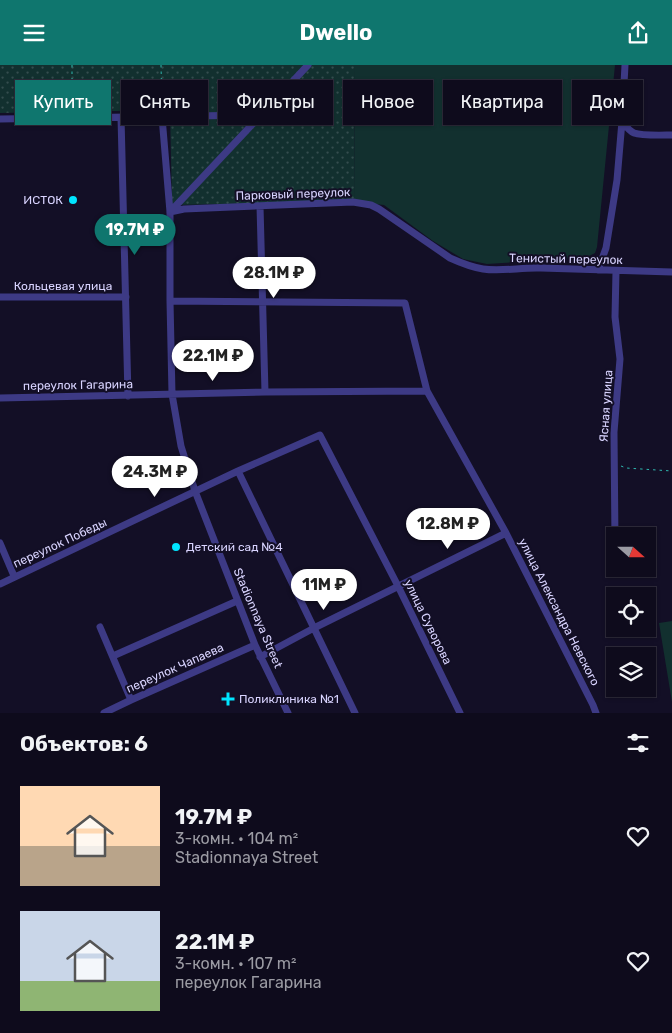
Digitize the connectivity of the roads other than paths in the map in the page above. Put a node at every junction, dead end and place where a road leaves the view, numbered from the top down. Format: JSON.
{"nodes":[{"id":1,"x":308,"y":65,"type":"edge"},
{"id":2,"x":625,"y":65,"type":"edge"},
{"id":3,"x":294,"y":80,"type":"edge"},
{"id":4,"x":624,"y":80,"type":"edge"},
{"id":5,"x":121,"y":117,"type":"edge"},
{"id":6,"x":0,"y":119,"type":"edge"},
{"id":7,"x":121,"y":125,"type":"edge"},
{"id":8,"x":163,"y":125,"type":"edge"},
{"id":9,"x":251,"y":125,"type":"edge"},
{"id":10,"x":622,"y":125,"type":"edge"},
{"id":11,"x":625,"y":125,"type":"edge"},
{"id":12,"x":672,"y":135,"type":"edge"},
{"id":13,"x":260,"y":206,"type":"junction"},
{"id":14,"x":170,"y":212,"type":"junction"},
{"id":15,"x":460,"y":263,"type":"joint"},
{"id":16,"x":598,"y":270,"type":"junction"},
{"id":17,"x":616,"y":271,"type":"junction"},
{"id":18,"x":672,"y":272,"type":"edge"},
{"id":19,"x":0,"y":297,"type":"edge"},
{"id":20,"x":126,"y":297,"type":"junction"},
{"id":21,"x":170,"y":301,"type":"junction"},
{"id":22,"x":263,"y":302,"type":"junction"},
{"id":23,"x":427,"y":391,"type":"junction"},
{"id":24,"x":265,"y":392,"type":"junction"},
{"id":25,"x":172,"y":394,"type":"junction"},
{"id":26,"x":128,"y":396,"type":"junction"},
{"id":27,"x":0,"y":398,"type":"edge"},
{"id":28,"x":320,"y":435,"type":"joint"},
{"id":29,"x":238,"y":471,"type":"junction"},
{"id":30,"x":196,"y":491,"type":"junction"},
{"id":31,"x":615,"y":527,"type":"edge"},
{"id":32,"x":506,"y":533,"type":"junction"},
{"id":33,"x":0,"y":543,"type":"edge"},
{"id":34,"x":14,"y":577,"type":"junction"},
{"id":35,"x":0,"y":584,"type":"edge"},
{"id":36,"x":398,"y":586,"type":"junction"},
{"id":37,"x":237,"y":601,"type":"junction"},
{"id":38,"x":100,"y":627,"type":"dead end"},
{"id":39,"x":314,"y":628,"type":"junction"},
{"id":40,"x":254,"y":645,"type":"junction"},
{"id":41,"x":113,"y":656,"type":"junction"},
{"id":42,"x":260,"y":657,"type":"junction"},
{"id":43,"x":131,"y":700,"type":"junction"},
{"id":44,"x":104,"y":713,"type":"edge"},
{"id":45,"x":288,"y":713,"type":"edge"},
{"id":46,"x":355,"y":713,"type":"edge"},
{"id":47,"x":460,"y":713,"type":"edge"},
{"id":48,"x":596,"y":713,"type":"edge"}],
"edges":[{"from":1,"to":3,"type":"street"},
{"from":2,"to":4,"type":"street"},
{"from":5,"to":6,"type":"street"},
{"from":7,"to":20,"type":"street"},
{"from":8,"to":14,"type":"street","name":"Stadionnaya Street"},
{"from":9,"to":14,"type":"street"},
{"from":10,"to":16,"type":"street"},
{"from":11,"to":12,"type":"street"},
{"from":13,"to":14,"type":"street","name":"Парковый переулок"},
{"from":13,"to":15,"type":"street","name":"Парковый переулок"},
{"from":13,"to":22,"type":"street"},
{"from":14,"to":21,"type":"street","name":"Stadionnaya Street"},
{"from":15,"to":16,"type":"street","name":"Тенистый переулок"},
{"from":16,"to":17,"type":"street","name":"Тенистый переулок"},
{"from":17,"to":18,"type":"street","name":"Тенистый переулок"},
{"from":17,"to":31,"type":"street","name":"Ясная улица"},
{"from":19,"to":20,"type":"street","name":"Кольцевая улица"},
{"from":20,"to":26,"type":"street"},
{"from":21,"to":22,"type":"street"},
{"from":21,"to":25,"type":"street","name":"Stadionnaya Street"},
{"from":22,"to":23,"type":"street","name":"улица Александра Невского"},
{"from":22,"to":24,"type":"street"},
{"from":23,"to":24,"type":"street","name":"переулок Гагарина"},
{"from":23,"to":32,"type":"street","name":"улица Александра Невского"},
{"from":24,"to":25,"type":"street","name":"переулок Гагарина"},
{"from":25,"to":26,"type":"street","name":"переулок Гагарина"},
{"from":25,"to":30,"type":"street","name":"Stadionnaya Street"},
{"from":26,"to":27,"type":"street","name":"переулок Гагарина"},
{"from":28,"to":29,"type":"street","name":"переулок Победы"},
{"from":28,"to":36,"type":"street","name":"улица Суворова"},
{"from":29,"to":30,"type":"street","name":"переулок Победы"},
{"from":29,"to":39,"type":"street"},
{"from":30,"to":34,"type":"street","name":"переулок Победы"},
{"from":30,"to":37,"type":"street","name":"Stadionnaya Street"},
{"from":32,"to":36,"type":"street"},
{"from":32,"to":48,"type":"street","name":"улица Александра Невского"},
{"from":33,"to":34,"type":"street"},
{"from":34,"to":35,"type":"street","name":"переулок Победы"},
{"from":36,"to":39,"type":"street"},
{"from":36,"to":47,"type":"street","name":"улица Суворова"},
{"from":37,"to":40,"type":"street","name":"Stadionnaya Street"},
{"from":37,"to":41,"type":"street"},
{"from":38,"to":41,"type":"street"},
{"from":39,"to":42,"type":"street"},
{"from":39,"to":46,"type":"street"},
{"from":40,"to":42,"type":"street","name":"Stadionnaya Street"},
{"from":40,"to":43,"type":"street","name":"переулок Чапаева"},
{"from":41,"to":43,"type":"street"},
{"from":42,"to":45,"type":"street","name":"Stadionnaya Street"},
{"from":43,"to":44,"type":"street","name":"переулок Чапаева"}]}
